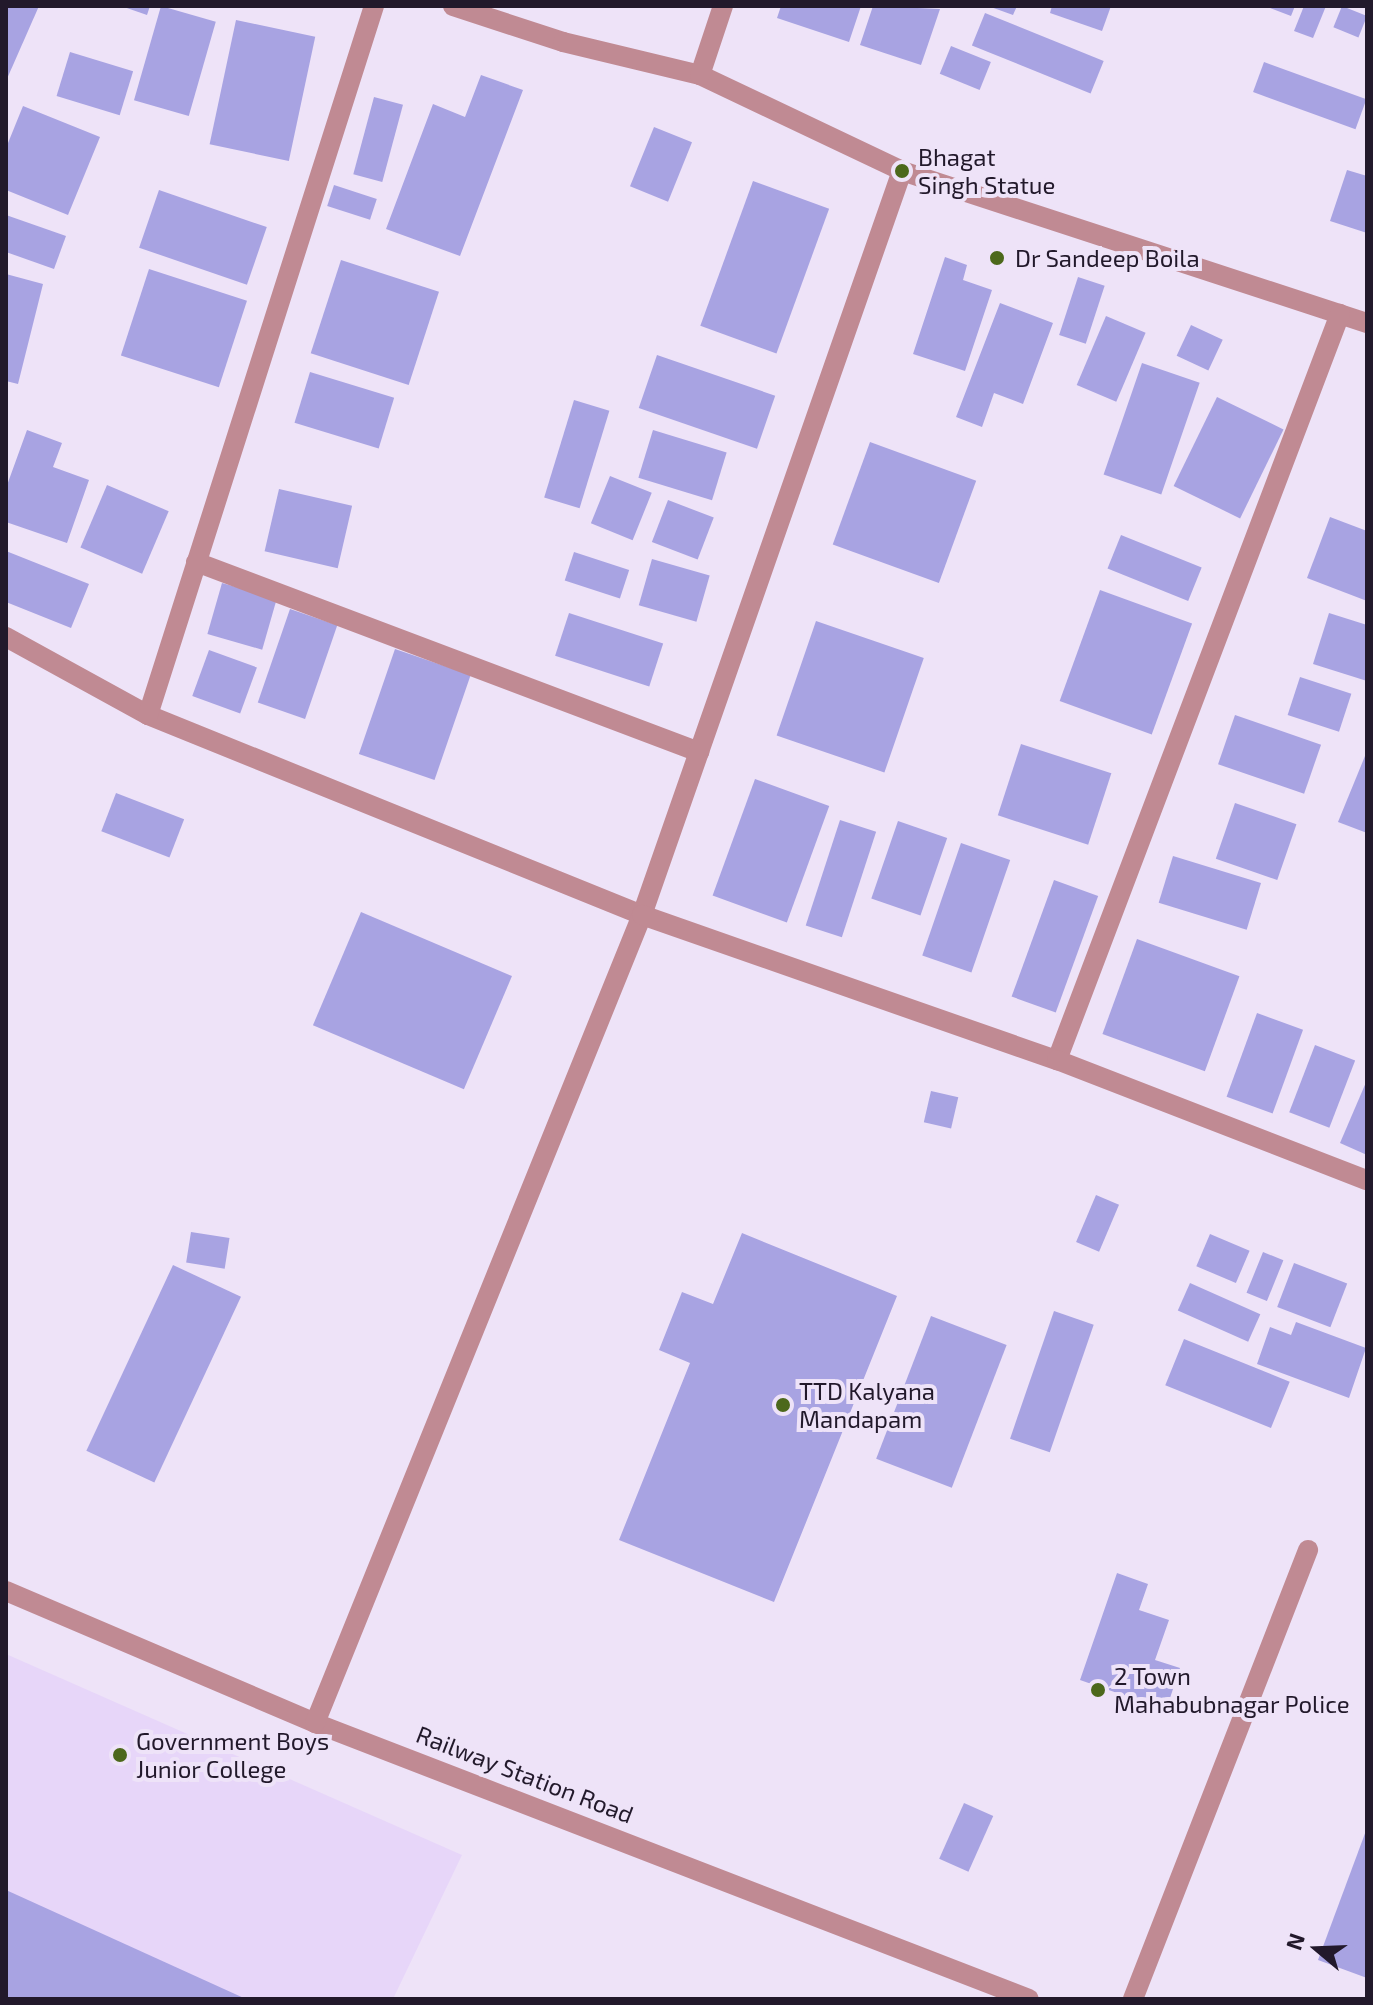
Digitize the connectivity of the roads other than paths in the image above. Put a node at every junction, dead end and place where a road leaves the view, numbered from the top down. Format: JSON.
{"nodes":[{"id":1,"x":374,"y":6,"type":"edge"},
{"id":2,"x":453,"y":6,"type":"edge"},
{"id":3,"x":723,"y":6,"type":"edge"},
{"id":4,"x":700,"y":75,"type":"junction"},
{"id":5,"x":902,"y":171,"type":"junction"},
{"id":6,"x":1340,"y":314,"type":"junction"},
{"id":7,"x":1367,"y":323,"type":"edge"},
{"id":8,"x":196,"y":562,"type":"junction"},
{"id":9,"x":6,"y":637,"type":"edge"},
{"id":10,"x":148,"y":715,"type":"junction"},
{"id":11,"x":699,"y":752,"type":"junction"},
{"id":12,"x":642,"y":915,"type":"junction"},
{"id":13,"x":1057,"y":1060,"type":"junction"},
{"id":14,"x":1367,"y":1180,"type":"edge"},
{"id":15,"x":1308,"y":1550,"type":"dead end"},
{"id":16,"x":6,"y":1591,"type":"edge"},
{"id":17,"x":315,"y":1723,"type":"junction"},
{"id":18,"x":1029,"y":1999,"type":"edge"},
{"id":19,"x":1133,"y":1999,"type":"edge"}],
"edges":[{"from":1,"to":8,"type":"street"},
{"from":2,"to":4,"type":"street"},
{"from":3,"to":4,"type":"street"},
{"from":4,"to":5,"type":"street"},
{"from":5,"to":6,"type":"street"},
{"from":5,"to":11,"type":"street"},
{"from":6,"to":7,"type":"street"},
{"from":6,"to":13,"type":"street"},
{"from":8,"to":10,"type":"street"},
{"from":8,"to":11,"type":"street"},
{"from":9,"to":10,"type":"street"},
{"from":10,"to":12,"type":"street"},
{"from":11,"to":12,"type":"street"},
{"from":12,"to":13,"type":"street"},
{"from":12,"to":17,"type":"street"},
{"from":13,"to":14,"type":"street"},
{"from":15,"to":19,"type":"street"},
{"from":16,"to":17,"type":"street","name":"Railway Station Road"},
{"from":17,"to":18,"type":"street","name":"Railway Station Road"}]}
